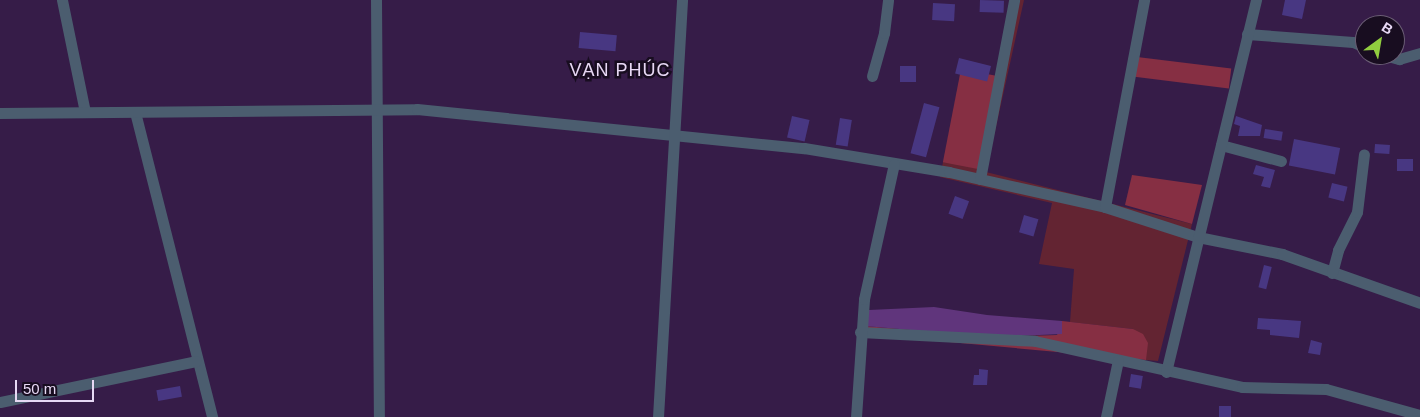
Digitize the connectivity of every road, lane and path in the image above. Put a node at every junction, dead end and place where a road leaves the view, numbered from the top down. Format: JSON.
{"nodes":[{"id":1,"x":62,"y":0,"type":"edge"},
{"id":2,"x":376,"y":0,"type":"edge"},
{"id":3,"x":682,"y":0,"type":"edge"},
{"id":4,"x":888,"y":0,"type":"edge"},
{"id":5,"x":1014,"y":0,"type":"edge"},
{"id":6,"x":1144,"y":0,"type":"edge"},
{"id":7,"x":1256,"y":0,"type":"edge"},
{"id":8,"x":1247,"y":34,"type":"junction"},
{"id":9,"x":1355,"y":43,"type":"edge"},
{"id":10,"x":1420,"y":54,"type":"edge"},
{"id":11,"x":1405,"y":57,"type":"edge"},
{"id":12,"x":872,"y":76,"type":"dead end"},
{"id":13,"x":376,"y":108,"type":"junction"},
{"id":14,"x":85,"y":112,"type":"junction"},
{"id":15,"x":135,"y":112,"type":"junction"},
{"id":16,"x":0,"y":113,"type":"edge"},
{"id":17,"x":676,"y":135,"type":"junction"},
{"id":18,"x":1220,"y":145,"type":"junction"},
{"id":19,"x":1364,"y":154,"type":"dead end"},
{"id":20,"x":1281,"y":161,"type":"dead end"},
{"id":21,"x":894,"y":164,"type":"junction"},
{"id":22,"x":980,"y":179,"type":"junction"},
{"id":23,"x":1105,"y":208,"type":"junction"},
{"id":24,"x":1198,"y":237,"type":"junction"},
{"id":25,"x":1332,"y":272,"type":"junction"},
{"id":26,"x":1420,"y":303,"type":"edge"},
{"id":27,"x":860,"y":332,"type":"junction"},
{"id":28,"x":1118,"y":360,"type":"junction"},
{"id":29,"x":196,"y":361,"type":"junction"},
{"id":30,"x":1166,"y":372,"type":"junction"},
{"id":31,"x":0,"y":402,"type":"edge"},
{"id":32,"x":1395,"y":412,"type":"edge"},
{"id":33,"x":1420,"y":415,"type":"edge"},
{"id":34,"x":212,"y":417,"type":"edge"},
{"id":35,"x":379,"y":417,"type":"edge"},
{"id":36,"x":658,"y":417,"type":"edge"},
{"id":37,"x":856,"y":417,"type":"edge"},
{"id":38,"x":1106,"y":417,"type":"edge"}],
"edges":[{"from":1,"to":14,"type":"street"},
{"from":2,"to":13,"type":"street"},
{"from":3,"to":17,"type":"street"},
{"from":4,"to":12,"type":"street"},
{"from":5,"to":22,"type":"street"},
{"from":6,"to":23,"type":"street"},
{"from":7,"to":8,"type":"street"},
{"from":8,"to":9,"type":"street"},
{"from":8,"to":18,"type":"street"},
{"from":10,"to":11,"type":"street"},
{"from":13,"to":15,"type":"street"},
{"from":13,"to":17,"type":"street"},
{"from":13,"to":35,"type":"street"},
{"from":14,"to":15,"type":"street"},
{"from":14,"to":16,"type":"street"},
{"from":15,"to":29,"type":"street"},
{"from":17,"to":21,"type":"street"},
{"from":17,"to":36,"type":"street"},
{"from":18,"to":20,"type":"street"},
{"from":18,"to":24,"type":"street"},
{"from":19,"to":25,"type":"street"},
{"from":21,"to":22,"type":"street"},
{"from":21,"to":27,"type":"street"},
{"from":22,"to":23,"type":"street"},
{"from":23,"to":24,"type":"street"},
{"from":24,"to":25,"type":"street"},
{"from":24,"to":30,"type":"street"},
{"from":25,"to":26,"type":"street"},
{"from":27,"to":28,"type":"street"},
{"from":27,"to":37,"type":"street"},
{"from":28,"to":30,"type":"street"},
{"from":28,"to":38,"type":"street"},
{"from":29,"to":31,"type":"street"},
{"from":29,"to":34,"type":"street"},
{"from":30,"to":32,"type":"street"},
{"from":32,"to":33,"type":"street"}]}
